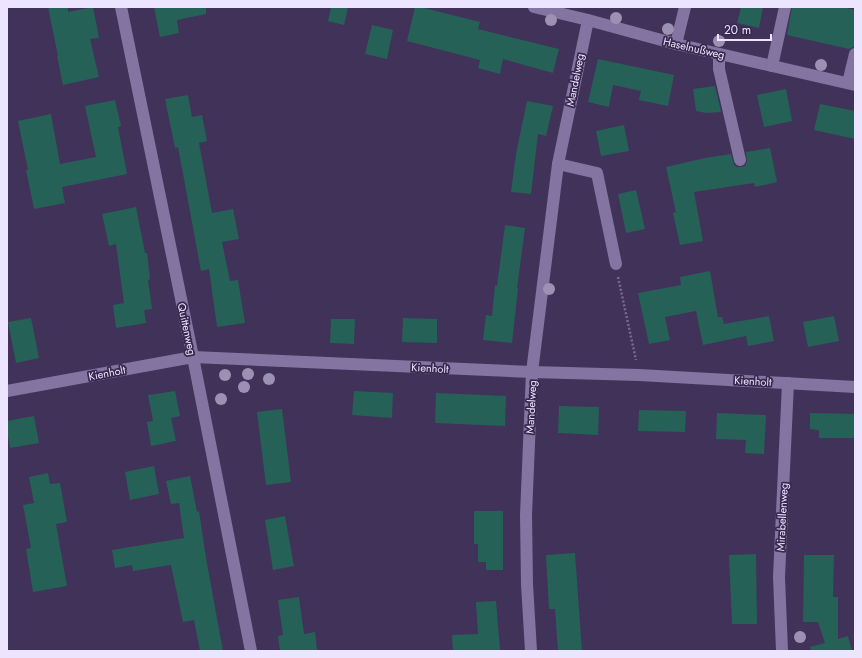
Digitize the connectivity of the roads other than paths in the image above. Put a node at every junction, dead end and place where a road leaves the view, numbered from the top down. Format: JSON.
{"nodes":[{"id":1,"x":121,"y":7,"type":"edge"},
{"id":2,"x":534,"y":7,"type":"edge"},
{"id":3,"x":685,"y":7,"type":"edge"},
{"id":4,"x":785,"y":7,"type":"edge"},
{"id":5,"x":588,"y":20,"type":"junction"},
{"id":6,"x":676,"y":44,"type":"junction"},
{"id":7,"x":719,"y":54,"type":"junction"},
{"id":8,"x":855,"y":54,"type":"edge"},
{"id":9,"x":772,"y":66,"type":"junction"},
{"id":10,"x":852,"y":84,"type":"edge"},
{"id":11,"x":740,"y":160,"type":"dead end"},
{"id":12,"x":558,"y":164,"type":"junction"},
{"id":13,"x":616,"y":264,"type":"road end"},
{"id":14,"x":193,"y":357,"type":"junction"},
{"id":15,"x":532,"y":372,"type":"junction"},
{"id":16,"x":788,"y":383,"type":"junction"},
{"id":17,"x":855,"y":387,"type":"edge"},
{"id":18,"x":7,"y":391,"type":"edge"},
{"id":19,"x":251,"y":651,"type":"edge"},
{"id":20,"x":531,"y":651,"type":"edge"},
{"id":21,"x":782,"y":651,"type":"edge"}],
"edges":[{"from":1,"to":14,"type":"street","name":"Quittenweg"},
{"from":2,"to":5,"type":"street","name":"Haselnußweg"},
{"from":3,"to":6,"type":"street"},
{"from":4,"to":9,"type":"street"},
{"from":5,"to":6,"type":"street","name":"Haselnußweg"},
{"from":5,"to":12,"type":"street","name":"Mandelweg"},
{"from":6,"to":7,"type":"street","name":"Haselnußweg"},
{"from":7,"to":9,"type":"street","name":"Haselnußweg"},
{"from":7,"to":11,"type":"street"},
{"from":8,"to":10,"type":"street"},
{"from":9,"to":10,"type":"street","name":"Haselnußweg"},
{"from":12,"to":13,"type":"street"},
{"from":12,"to":15,"type":"street","name":"Mandelweg"},
{"from":14,"to":15,"type":"street","name":"Kienholt"},
{"from":14,"to":18,"type":"street","name":"Kienholt"},
{"from":14,"to":19,"type":"street","name":"Quittenweg"},
{"from":15,"to":16,"type":"street","name":"Kienholt"},
{"from":15,"to":20,"type":"street","name":"Mandelweg"},
{"from":16,"to":17,"type":"street","name":"Kienholt"},
{"from":16,"to":21,"type":"street","name":"Mirabellenweg"}]}
